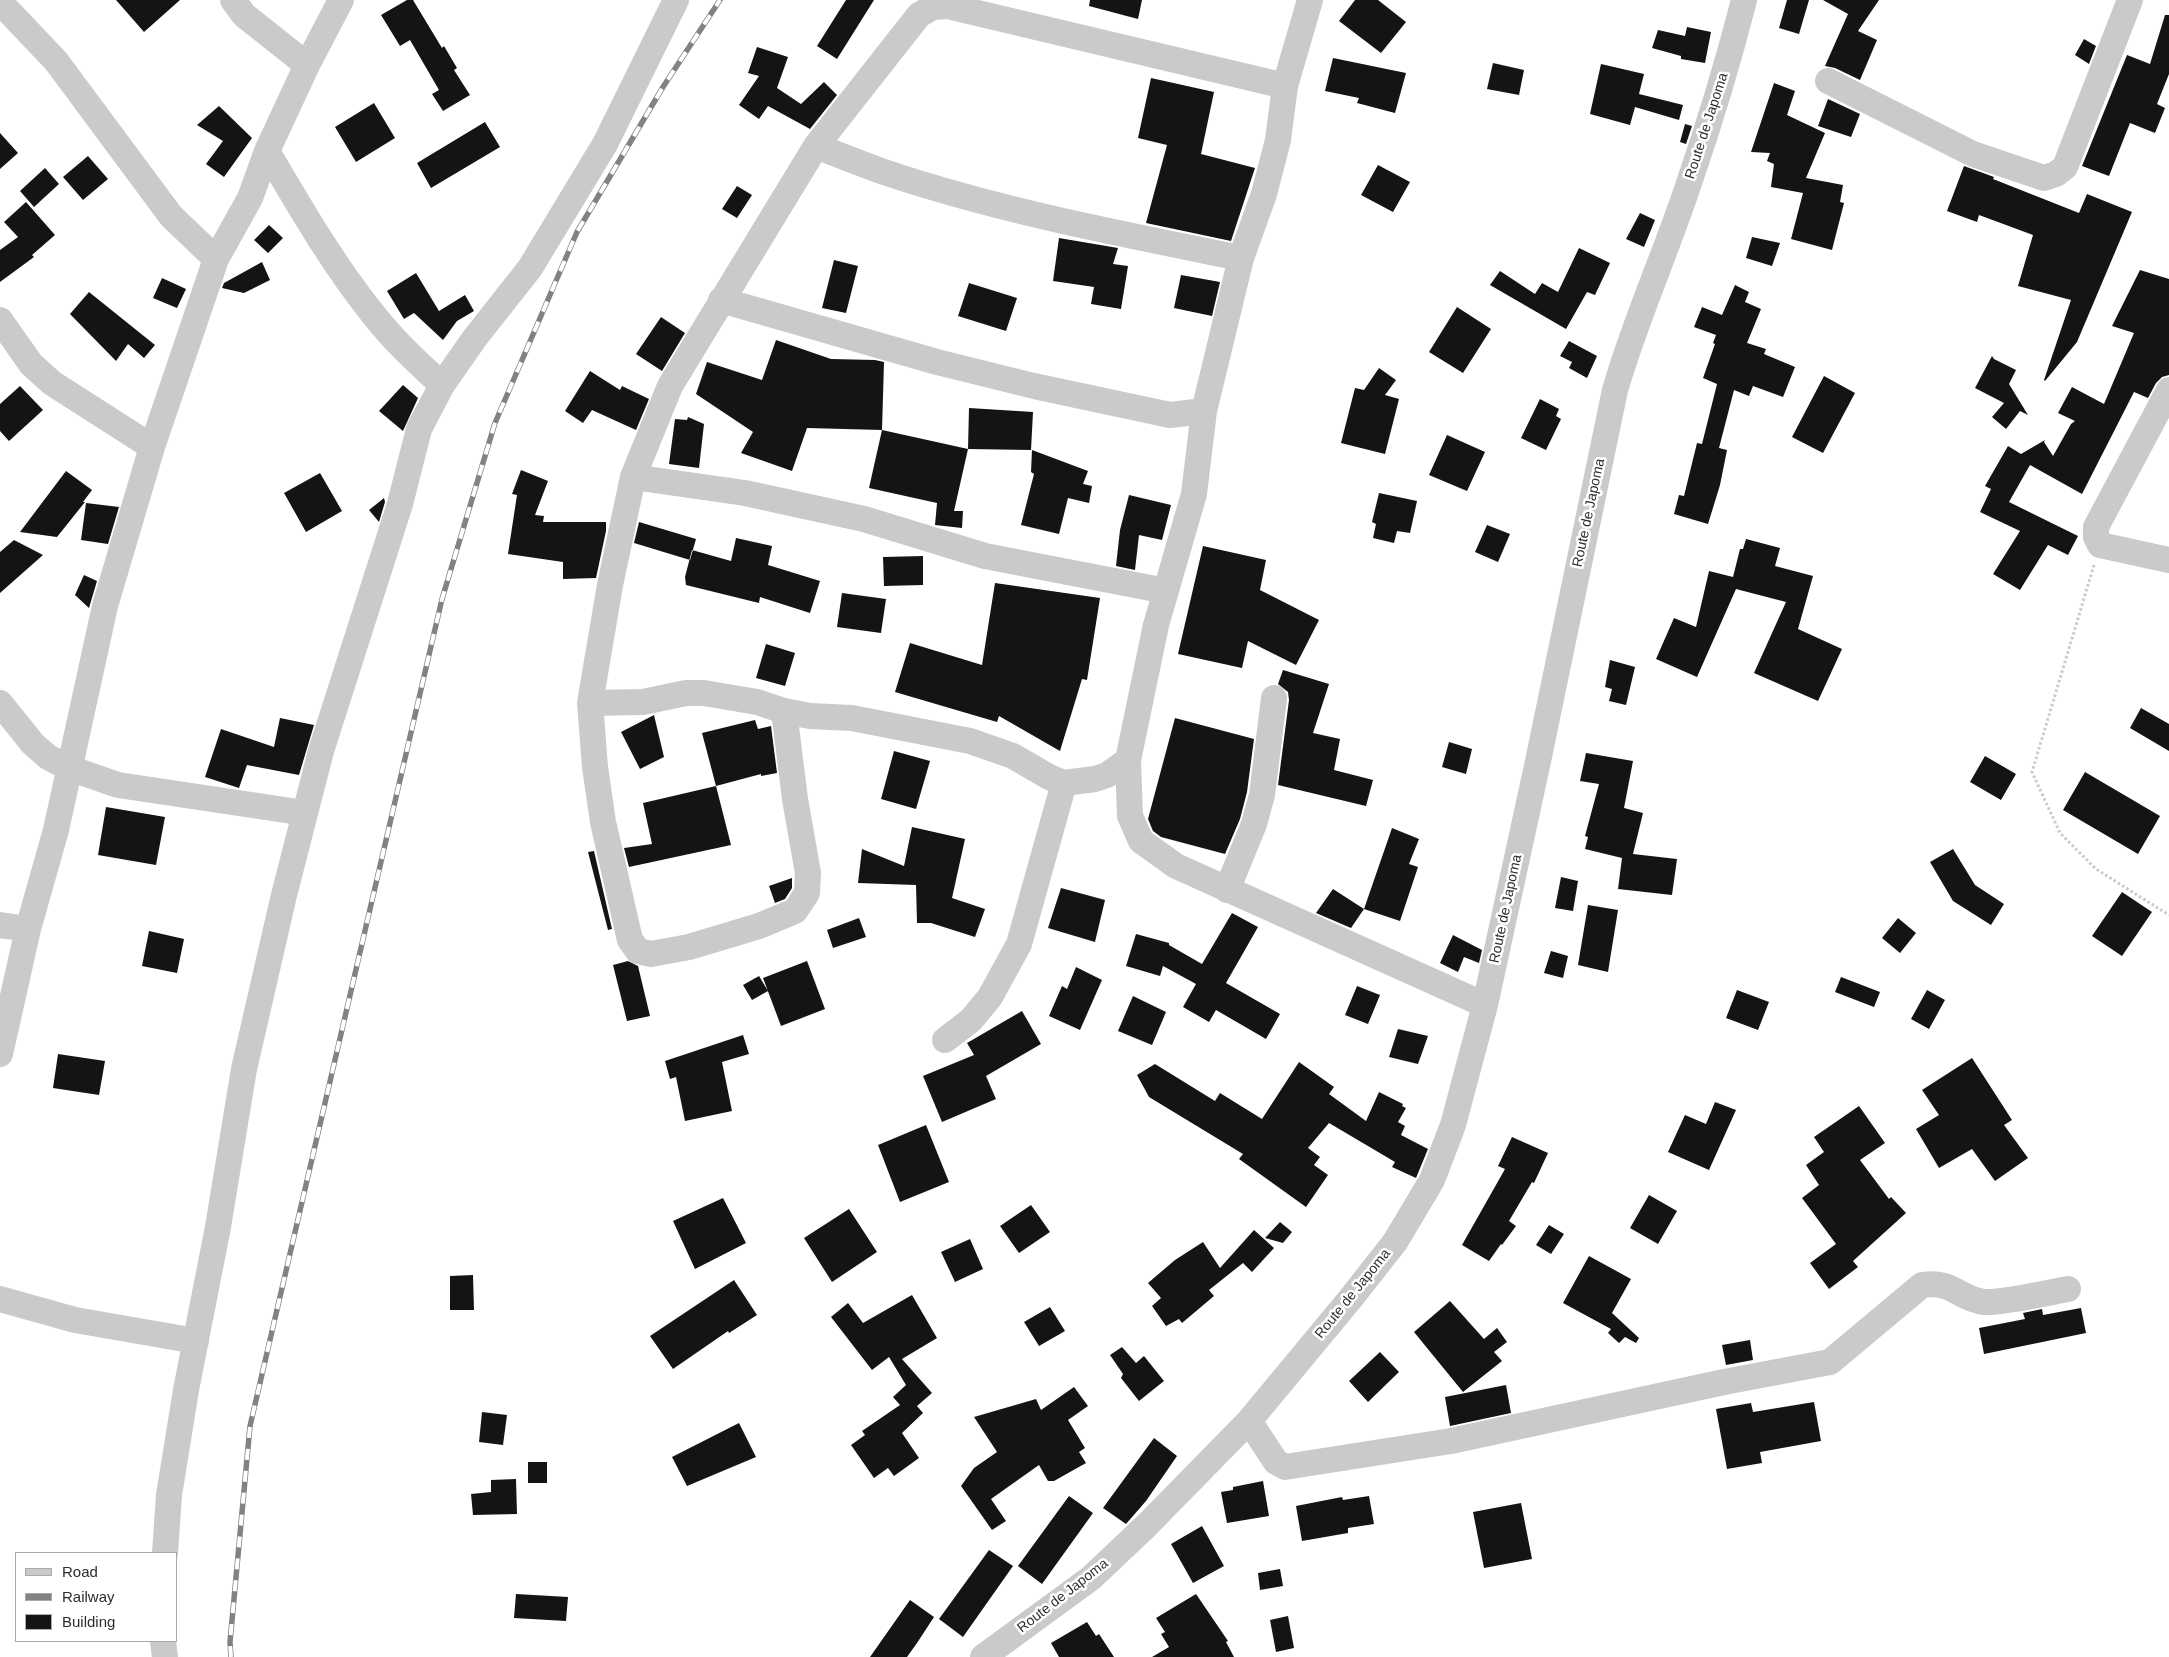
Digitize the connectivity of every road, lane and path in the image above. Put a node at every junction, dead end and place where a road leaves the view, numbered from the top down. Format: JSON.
{"nodes":[{"id":1,"x":233,"y":0,"type":"edge"},
{"id":2,"x":341,"y":0,"type":"edge"},
{"id":3,"x":676,"y":0,"type":"edge"},
{"id":4,"x":1310,"y":0,"type":"edge"},
{"id":5,"x":1744,"y":0,"type":"edge"},
{"id":6,"x":2130,"y":0,"type":"edge"},
{"id":7,"x":0,"y":2,"type":"edge"},
{"id":8,"x":307,"y":65,"type":"junction"},
{"id":9,"x":1828,"y":81,"type":"dead end"},
{"id":10,"x":1285,"y":86,"type":"junction"},
{"id":11,"x":816,"y":146,"type":"junction"},
{"id":12,"x":267,"y":151,"type":"junction"},
{"id":13,"x":1241,"y":258,"type":"junction"},
{"id":14,"x":216,"y":259,"type":"junction"},
{"id":15,"x":721,"y":300,"type":"junction"},
{"id":16,"x":0,"y":320,"type":"edge"},
{"id":17,"x":442,"y":385,"type":"junction"},
{"id":18,"x":2169,"y":390,"type":"edge"},
{"id":19,"x":1204,"y":411,"type":"junction"},
{"id":20,"x":152,"y":447,"type":"junction"},
{"id":21,"x":633,"y":477,"type":"junction"},
{"id":22,"x":2100,"y":545,"type":"junction"},
{"id":23,"x":2169,"y":560,"type":"edge"},
{"id":24,"x":1166,"y":591,"type":"junction"},
{"id":25,"x":1274,"y":698,"type":"dead end"},
{"id":26,"x":0,"y":703,"type":"edge"},
{"id":27,"x":590,"y":703,"type":"junction"},
{"id":28,"x":784,"y":711,"type":"junction"},
{"id":29,"x":1128,"y":760,"type":"junction"},
{"id":30,"x":69,"y":768,"type":"junction"},
{"id":31,"x":1064,"y":783,"type":"junction"},
{"id":32,"x":305,"y":813,"type":"junction"},
{"id":33,"x":1227,"y":890,"type":"junction"},
{"id":34,"x":2169,"y":915,"type":"edge"},
{"id":35,"x":0,"y":925,"type":"edge"},
{"id":36,"x":28,"y":929,"type":"junction"},
{"id":37,"x":1484,"y":1005,"type":"junction"},
{"id":38,"x":945,"y":1040,"type":"dead end"},
{"id":39,"x":0,"y":1054,"type":"edge"},
{"id":40,"x":2068,"y":1289,"type":"dead end"},
{"id":41,"x":0,"y":1299,"type":"edge"},
{"id":42,"x":196,"y":1341,"type":"junction"},
{"id":43,"x":1249,"y":1421,"type":"junction"},
{"id":44,"x":164,"y":1552,"type":"edge"},
{"id":45,"x":163,"y":1642,"type":"edge"},
{"id":46,"x":164,"y":1657,"type":"edge"},
{"id":47,"x":983,"y":1657,"type":"edge"}],
"edges":[{"from":1,"to":8,"type":"street"},
{"from":2,"to":8,"type":"street"},
{"from":3,"to":17,"type":"street"},
{"from":4,"to":10,"type":"street"},
{"from":5,"to":37,"type":"street","name":"Route de Japoma"},
{"from":6,"to":9,"type":"street"},
{"from":7,"to":14,"type":"street"},
{"from":8,"to":12,"type":"street"},
{"from":10,"to":11,"type":"street"},
{"from":10,"to":13,"type":"street"},
{"from":11,"to":13,"type":"street"},
{"from":11,"to":15,"type":"street"},
{"from":12,"to":14,"type":"street"},
{"from":12,"to":17,"type":"street"},
{"from":13,"to":19,"type":"street"},
{"from":14,"to":20,"type":"street"},
{"from":15,"to":19,"type":"street"},
{"from":15,"to":21,"type":"street"},
{"from":16,"to":20,"type":"street"},
{"from":17,"to":32,"type":"street"},
{"from":18,"to":22,"type":"street"},
{"from":19,"to":24,"type":"street"},
{"from":20,"to":30,"type":"street"},
{"from":21,"to":24,"type":"street"},
{"from":21,"to":27,"type":"street"},
{"from":22,"to":23,"type":"street"},
{"from":22,"to":34,"type":"path"},
{"from":24,"to":29,"type":"street"},
{"from":25,"to":33,"type":"street"},
{"from":26,"to":30,"type":"street"},
{"from":27,"to":28,"type":"street"},
{"from":27,"to":28,"type":"street"},
{"from":28,"to":31,"type":"street"},
{"from":29,"to":31,"type":"street"},
{"from":29,"to":33,"type":"street"},
{"from":30,"to":32,"type":"street"},
{"from":30,"to":36,"type":"street"},
{"from":31,"to":38,"type":"street"},
{"from":32,"to":42,"type":"street"},
{"from":33,"to":37,"type":"street"},
{"from":35,"to":36,"type":"street"},
{"from":36,"to":39,"type":"street"},
{"from":37,"to":43,"type":"street","name":"Route de Japoma"},
{"from":40,"to":43,"type":"street"},
{"from":41,"to":42,"type":"street"},
{"from":42,"to":44,"type":"street"},
{"from":43,"to":47,"type":"street","name":"Route de Japoma"},
{"from":45,"to":46,"type":"street"}]}
